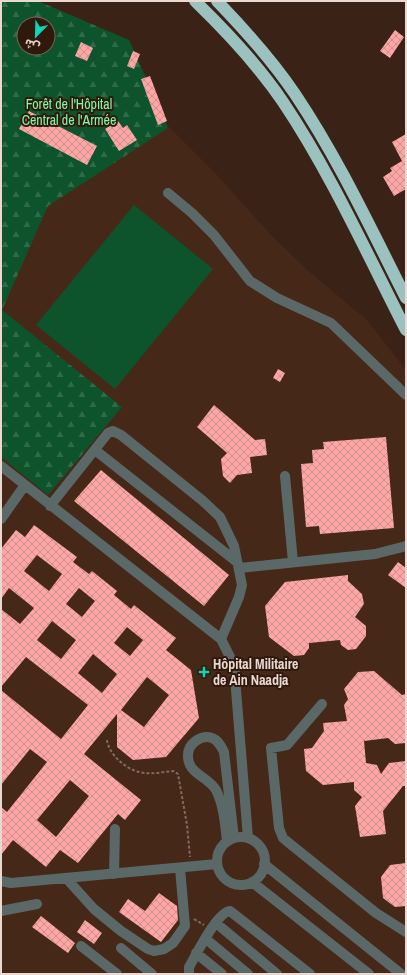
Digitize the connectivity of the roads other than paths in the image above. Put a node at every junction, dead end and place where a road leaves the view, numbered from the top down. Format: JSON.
{"nodes":[{"id":1,"x":195,"y":1,"type":"edge"},
{"id":2,"x":217,"y":1,"type":"edge"},
{"id":3,"x":168,"y":193,"type":"dead end"},
{"id":4,"x":406,"y":298,"type":"edge"},
{"id":5,"x":406,"y":330,"type":"edge"},
{"id":6,"x":406,"y":395,"type":"edge"},
{"id":7,"x":95,"y":450,"type":"junction"},
{"id":8,"x":1,"y":466,"type":"edge"},
{"id":9,"x":285,"y":476,"type":"dead end"},
{"id":10,"x":25,"y":485,"type":"junction"},
{"id":11,"x":50,"y":506,"type":"junction"},
{"id":12,"x":1,"y":518,"type":"edge"},
{"id":13,"x":406,"y":546,"type":"edge"},
{"id":14,"x":293,"y":562,"type":"junction"},
{"id":15,"x":238,"y":565,"type":"junction"},
{"id":16,"x":221,"y":639,"type":"junction"},
{"id":17,"x":322,"y":704,"type":"dead end"},
{"id":18,"x":227,"y":778,"type":"junction"},
{"id":19,"x":215,"y":788,"type":"junction"},
{"id":20,"x":115,"y":829,"type":"dead end"},
{"id":21,"x":248,"y":838,"type":"junction"},
{"id":22,"x":231,"y":839,"type":"junction"},
{"id":23,"x":217,"y":864,"type":"junction"},
{"id":24,"x":264,"y":864,"type":"junction"},
{"id":25,"x":180,"y":868,"type":"junction"},
{"id":26,"x":114,"y":874,"type":"junction"},
{"id":27,"x":66,"y":878,"type":"junction"},
{"id":28,"x":6,"y":882,"type":"edge"},
{"id":29,"x":252,"y":882,"type":"junction"},
{"id":30,"x":1,"y":888,"type":"edge"},
{"id":31,"x":37,"y":904,"type":"dead end"},
{"id":32,"x":1,"y":911,"type":"edge"},
{"id":33,"x":214,"y":926,"type":"junction"},
{"id":34,"x":406,"y":932,"type":"edge"},
{"id":35,"x":206,"y":939,"type":"junction"},
{"id":36,"x":80,"y":946,"type":"dead end"},
{"id":37,"x":121,"y":948,"type":"dead end"},
{"id":38,"x":196,"y":953,"type":"junction"},
{"id":39,"x":117,"y":974,"type":"edge"},
{"id":40,"x":152,"y":974,"type":"edge"},
{"id":41,"x":189,"y":974,"type":"edge"},
{"id":42,"x":222,"y":974,"type":"edge"},
{"id":43,"x":248,"y":974,"type":"edge"},
{"id":44,"x":277,"y":974,"type":"edge"},
{"id":45,"x":310,"y":974,"type":"edge"},
{"id":46,"x":369,"y":974,"type":"edge"},
{"id":47,"x":401,"y":974,"type":"edge"}],
"edges":[{"from":1,"to":5,"type":"highway"},
{"from":2,"to":4,"type":"highway"},
{"from":3,"to":6,"type":"lane"},
{"from":7,"to":11,"type":"lane"},
{"from":7,"to":15,"type":"lane"},
{"from":7,"to":15,"type":"lane"},
{"from":8,"to":10,"type":"lane"},
{"from":9,"to":14,"type":"lane"},
{"from":10,"to":11,"type":"lane"},
{"from":10,"to":12,"type":"lane"},
{"from":11,"to":16,"type":"lane"},
{"from":13,"to":14,"type":"lane"},
{"from":14,"to":15,"type":"lane"},
{"from":15,"to":16,"type":"lane"},
{"from":16,"to":21,"type":"lane"},
{"from":17,"to":34,"type":"lane"},
{"from":18,"to":19,"type":"lane"},
{"from":18,"to":19,"type":"lane"},
{"from":18,"to":22,"type":"lane"},
{"from":19,"to":22,"type":"lane"},
{"from":20,"to":26,"type":"lane"},
{"from":21,"to":22,"type":"lane"},
{"from":21,"to":24,"type":"lane"},
{"from":22,"to":23,"type":"lane"},
{"from":23,"to":25,"type":"lane"},
{"from":23,"to":29,"type":"lane"},
{"from":24,"to":29,"type":"lane"},
{"from":24,"to":47,"type":"lane"},
{"from":25,"to":26,"type":"lane"},
{"from":25,"to":27,"type":"lane"},
{"from":26,"to":27,"type":"lane"},
{"from":27,"to":28,"type":"lane"},
{"from":28,"to":30,"type":"lane"},
{"from":29,"to":46,"type":"lane"},
{"from":31,"to":32,"type":"lane"},
{"from":33,"to":35,"type":"lane"},
{"from":33,"to":44,"type":"lane"},
{"from":33,"to":45,"type":"lane"},
{"from":35,"to":38,"type":"lane"},
{"from":35,"to":43,"type":"lane"},
{"from":36,"to":39,"type":"lane"},
{"from":37,"to":40,"type":"lane"},
{"from":38,"to":41,"type":"lane"},
{"from":38,"to":42,"type":"lane"}]}
